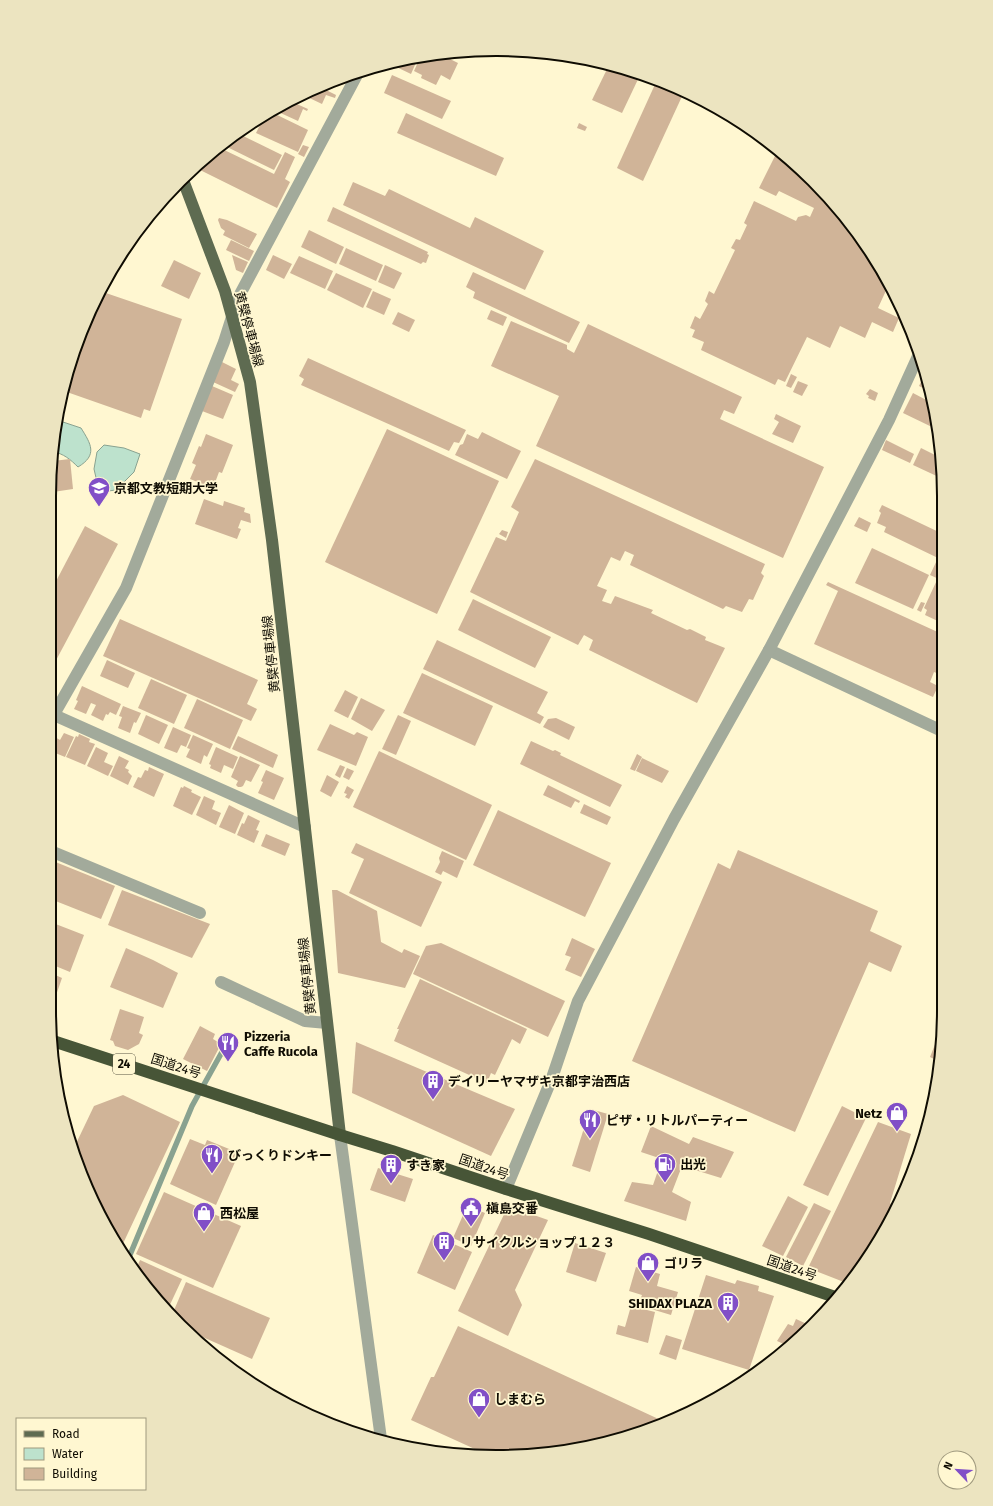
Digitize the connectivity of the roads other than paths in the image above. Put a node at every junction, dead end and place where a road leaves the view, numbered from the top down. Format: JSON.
{"nodes":[{"id":1,"x":355,"y":79,"type":"edge"},
{"id":2,"x":184,"y":186,"type":"edge"},
{"id":3,"x":232,"y":318,"type":"junction"},
{"id":4,"x":916,"y":361,"type":"edge"},
{"id":5,"x":769,"y":650,"type":"junction"},
{"id":6,"x":56,"y":711,"type":"edge"},
{"id":7,"x":56,"y":717,"type":"edge"},
{"id":8,"x":937,"y":729,"type":"edge"},
{"id":9,"x":305,"y":828,"type":"junction"},
{"id":10,"x":56,"y":853,"type":"edge"},
{"id":11,"x":200,"y":913,"type":"dead end"},
{"id":12,"x":221,"y":982,"type":"dead end"},
{"id":13,"x":327,"y":1023,"type":"junction"},
{"id":14,"x":57,"y":1042,"type":"edge"},
{"id":15,"x":340,"y":1135,"type":"junction"},
{"id":16,"x":506,"y":1189,"type":"junction"},
{"id":17,"x":831,"y":1296,"type":"edge"},
{"id":18,"x":380,"y":1435,"type":"edge"}],
"edges":[{"from":1,"to":3,"type":"street"},
{"from":2,"to":3,"type":"main road","name":"黄檗停車場線"},
{"from":3,"to":6,"type":"street"},
{"from":3,"to":9,"type":"main road","name":"黄檗停車場線"},
{"from":4,"to":5,"type":"street"},
{"from":5,"to":8,"type":"street"},
{"from":5,"to":16,"type":"street"},
{"from":7,"to":9,"type":"street"},
{"from":9,"to":13,"type":"main road","name":"黄檗停車場線"},
{"from":10,"to":11,"type":"street"},
{"from":12,"to":13,"type":"street"},
{"from":13,"to":15,"type":"main road","name":"黄檗停車場線"},
{"from":14,"to":15,"type":"highway","name":"国道24号","number":"24"},
{"from":15,"to":16,"type":"highway","name":"国道24号","number":"24"},
{"from":15,"to":18,"type":"street"},
{"from":16,"to":17,"type":"highway","name":"国道24号","number":"24"}]}
